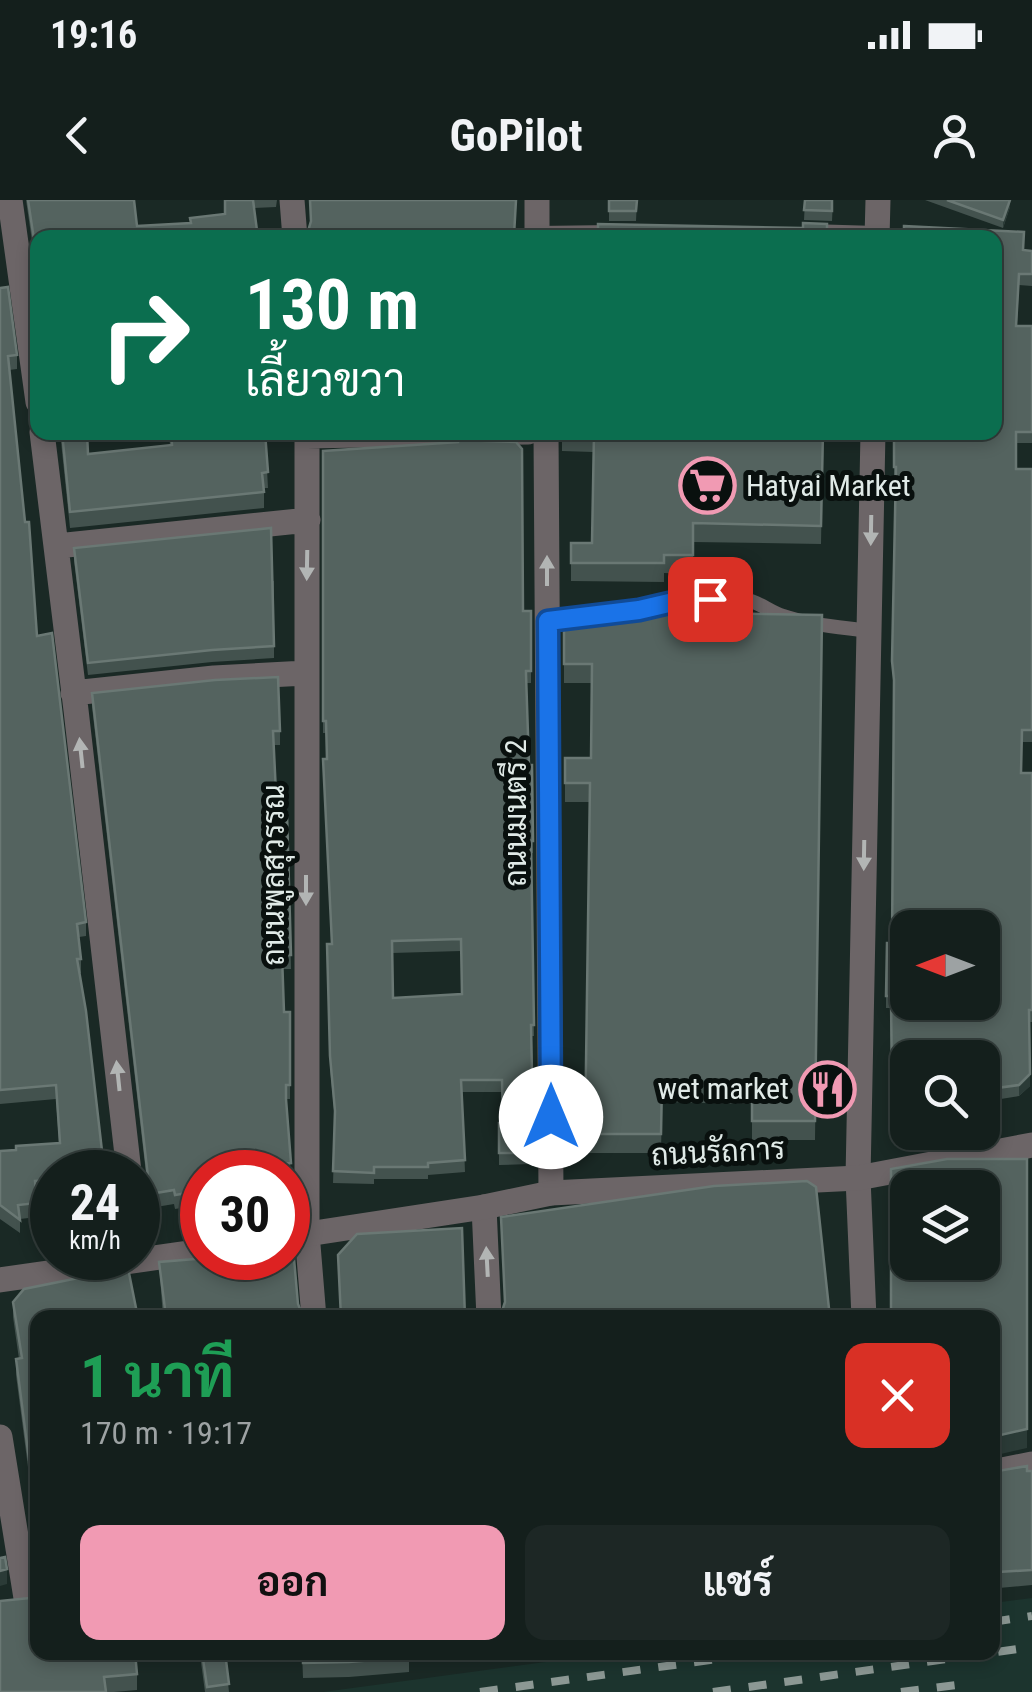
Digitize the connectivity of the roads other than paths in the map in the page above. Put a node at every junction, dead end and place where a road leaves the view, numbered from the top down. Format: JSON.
{"nodes":[{"id":1,"x":10,"y":200,"type":"edge"},
{"id":2,"x":292,"y":200,"type":"edge"},
{"id":3,"x":537,"y":200,"type":"edge"},
{"id":4,"x":878,"y":200,"type":"edge"},
{"id":5,"x":294,"y":230,"type":"edge"},
{"id":6,"x":537,"y":230,"type":"edge"},
{"id":7,"x":877,"y":230,"type":"edge"},
{"id":8,"x":30,"y":344,"type":"edge"},
{"id":9,"x":43,"y":440,"type":"edge"},
{"id":10,"x":307,"y":440,"type":"edge"},
{"id":11,"x":546,"y":440,"type":"edge"},
{"id":12,"x":873,"y":440,"type":"edge"},
{"id":13,"x":308,"y":520,"type":"junction"},
{"id":14,"x":57,"y":546,"type":"junction"},
{"id":15,"x":602,"y":615,"type":"edge"},
{"id":16,"x":869,"y":631,"type":"junction"},
{"id":17,"x":306,"y":673,"type":"junction"},
{"id":18,"x":74,"y":693,"type":"junction"},
{"id":19,"x":1032,"y":1144,"type":"edge"},
{"id":20,"x":126,"y":1150,"type":"edge"},
{"id":21,"x":299,"y":1150,"type":"edge"},
{"id":22,"x":858,"y":1178,"type":"junction"},
{"id":23,"x":551,"y":1194,"type":"junction"},
{"id":24,"x":484,"y":1207,"type":"junction"},
{"id":25,"x":310,"y":1233,"type":"edge"},
{"id":26,"x":30,"y":1275,"type":"edge"},
{"id":27,"x":0,"y":1280,"type":"edge"},
{"id":28,"x":307,"y":1280,"type":"edge"},
{"id":29,"x":312,"y":1310,"type":"edge"},
{"id":30,"x":490,"y":1310,"type":"edge"},
{"id":31,"x":864,"y":1310,"type":"edge"},
{"id":32,"x":0,"y":1437,"type":"edge"},
{"id":33,"x":1032,"y":1464,"type":"edge"},
{"id":34,"x":2,"y":1466,"type":"edge"},
{"id":35,"x":1000,"y":1470,"type":"edge"},
{"id":36,"x":30,"y":1588,"type":"edge"},
{"id":37,"x":30,"y":1597,"type":"edge"},
{"id":38,"x":0,"y":1602,"type":"edge"}],
"edges":[{"from":1,"to":8,"type":"street"},
{"from":2,"to":5,"type":"street"},
{"from":3,"to":6,"type":"street"},
{"from":4,"to":7,"type":"street"},
{"from":9,"to":14,"type":"street"},
{"from":10,"to":13,"type":"street","name":"ถนนพูลสุวรรณ"},
{"from":23,"to":11,"type":"street","name":"ถนนมนตรี 2","one_way":true},
{"from":12,"to":16,"type":"street","one_way":true},
{"from":13,"to":14,"type":"street"},
{"from":13,"to":17,"type":"street","name":"ถนนพูลสุวรรณ","one_way":true},
{"from":14,"to":18,"type":"street"},
{"from":15,"to":16,"type":"lane"},
{"from":16,"to":22,"type":"street","one_way":true},
{"from":17,"to":18,"type":"street"},
{"from":17,"to":21,"type":"street","name":"ถนนพูลสุวรรณ","one_way":true},
{"from":20,"to":18,"type":"street","one_way":true},
{"from":19,"to":22,"type":"street","name":"ถนนรัถการ"},
{"from":22,"to":23,"type":"street","name":"ถนนรัถการ"},
{"from":22,"to":31,"type":"street"},
{"from":23,"to":24,"type":"street","name":"ถนนรัถการ"},
{"from":24,"to":25,"type":"street","name":"ถนนรัถการ"},
{"from":30,"to":24,"type":"street","one_way":true},
{"from":26,"to":27,"type":"street"},
{"from":28,"to":29,"type":"street","name":"ถนนพูลสุวรรณ"},
{"from":32,"to":34,"type":"street"},
{"from":33,"to":35,"type":"street"},
{"from":34,"to":36,"type":"street"},
{"from":37,"to":38,"type":"street"}]}
